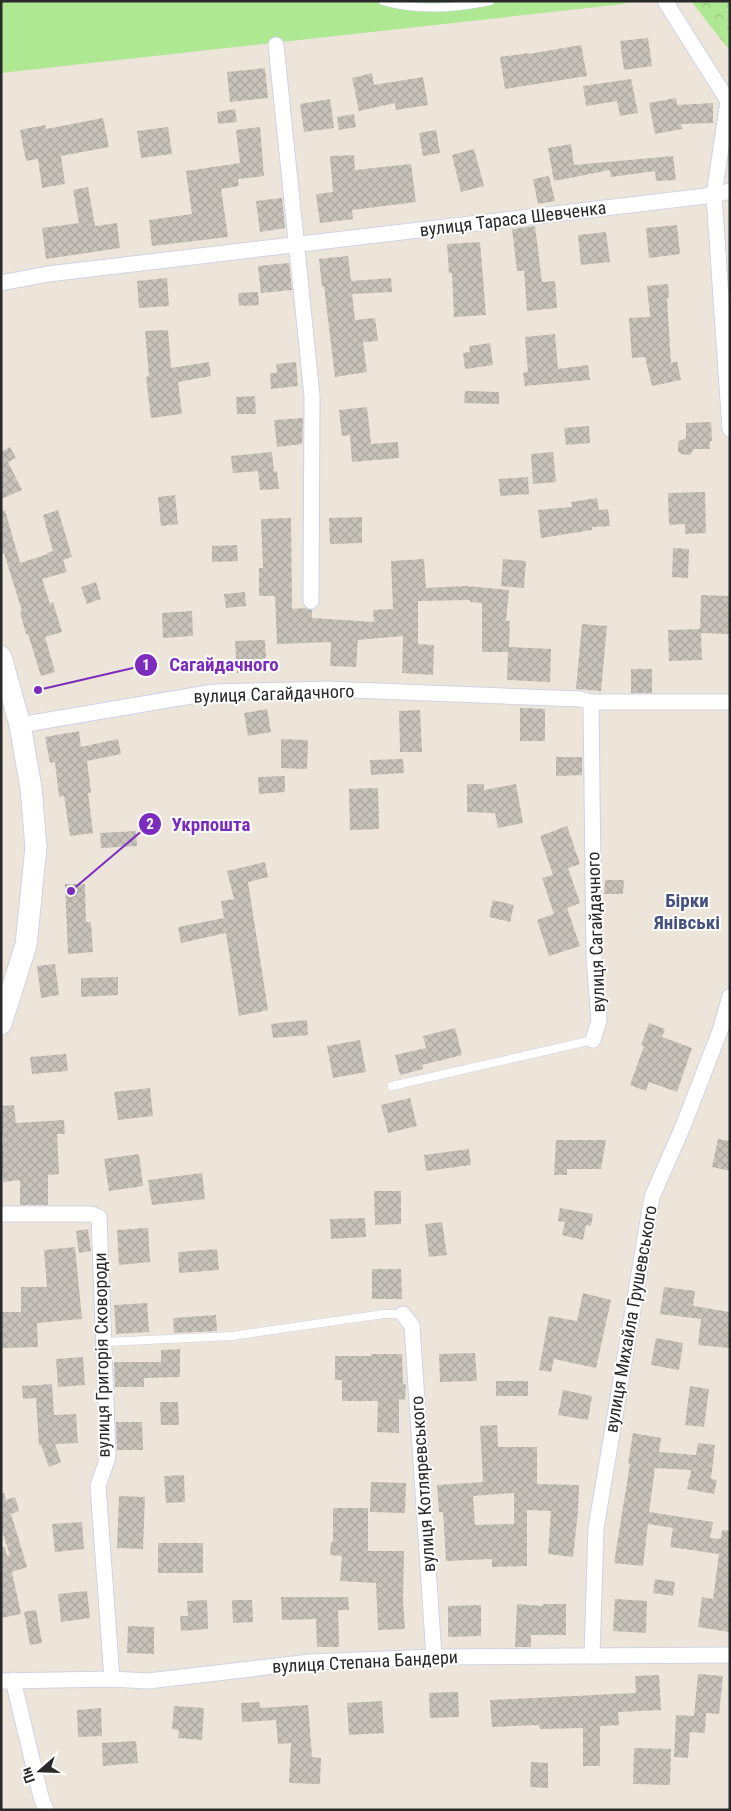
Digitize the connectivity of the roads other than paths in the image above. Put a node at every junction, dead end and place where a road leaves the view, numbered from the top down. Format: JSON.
{"nodes":[{"id":1,"x":383,"y":1,"type":"edge"},
{"id":2,"x":490,"y":1,"type":"edge"},
{"id":3,"x":665,"y":1,"type":"edge"},
{"id":4,"x":276,"y":45,"type":"dead end"},
{"id":5,"x":729,"y":103,"type":"edge"},
{"id":6,"x":730,"y":191,"type":"edge"},
{"id":7,"x":714,"y":195,"type":"junction"},
{"id":8,"x":296,"y":244,"type":"junction"},
{"id":9,"x":1,"y":283,"type":"edge"},
{"id":10,"x":730,"y":429,"type":"edge"},
{"id":11,"x":311,"y":600,"type":"dead end"},
{"id":12,"x":1,"y":657,"type":"edge"},
{"id":13,"x":590,"y":702,"type":"junction"},
{"id":14,"x":730,"y":702,"type":"edge"},
{"id":15,"x":20,"y":725,"type":"junction"},
{"id":16,"x":730,"y":996,"type":"edge"},
{"id":17,"x":1,"y":1024,"type":"edge"},
{"id":18,"x":593,"y":1040,"type":"joint"},
{"id":19,"x":392,"y":1086,"type":"dead end"},
{"id":20,"x":1,"y":1214,"type":"edge"},
{"id":21,"x":403,"y":1314,"type":"joint"},
{"id":22,"x":105,"y":1342,"type":"junction"},
{"id":23,"x":592,"y":1655,"type":"junction"},
{"id":24,"x":730,"y":1655,"type":"edge"},
{"id":25,"x":434,"y":1657,"type":"junction"},
{"id":26,"x":112,"y":1679,"type":"junction"},
{"id":27,"x":7,"y":1680,"type":"edge"},
{"id":28,"x":46,"y":1810,"type":"edge"}],
"edges":[{"from":1,"to":2,"type":"lane"},
{"from":3,"to":5,"type":"street"},
{"from":4,"to":8,"type":"street"},
{"from":5,"to":7,"type":"street"},
{"from":6,"to":7,"type":"street","name":"вулиця Тараса Шевченка"},
{"from":7,"to":8,"type":"street","name":"вулиця Тараса Шевченка"},
{"from":7,"to":10,"type":"street"},
{"from":8,"to":9,"type":"street","name":"вулиця Тараса Шевченка"},
{"from":8,"to":11,"type":"street"},
{"from":12,"to":15,"type":"main road"},
{"from":13,"to":14,"type":"street","name":"вулиця Сагайдачного"},
{"from":13,"to":15,"type":"street","name":"вулиця Сагайдачного"},
{"from":13,"to":18,"type":"street","name":"вулиця Сагайдачного"},
{"from":15,"to":17,"type":"main road"},
{"from":16,"to":23,"type":"street","name":"вулиця Михайла Грушевського"},
{"from":18,"to":19,"type":"lane"},
{"from":20,"to":22,"type":"street","name":"вулиця Григорія Сковороди"},
{"from":21,"to":22,"type":"lane"},
{"from":21,"to":25,"type":"street","name":"вулиця Котляревського"},
{"from":22,"to":26,"type":"street","name":"вулиця Григорія Сковороди"},
{"from":23,"to":24,"type":"street","name":"вулиця Степана Бандери"},
{"from":23,"to":25,"type":"street","name":"вулиця Степана Бандери"},
{"from":25,"to":26,"type":"street","name":"вулиця Степана Бандери"},
{"from":26,"to":27,"type":"street","name":"вулиця Степана Бандери"},
{"from":27,"to":28,"type":"street"}]}
